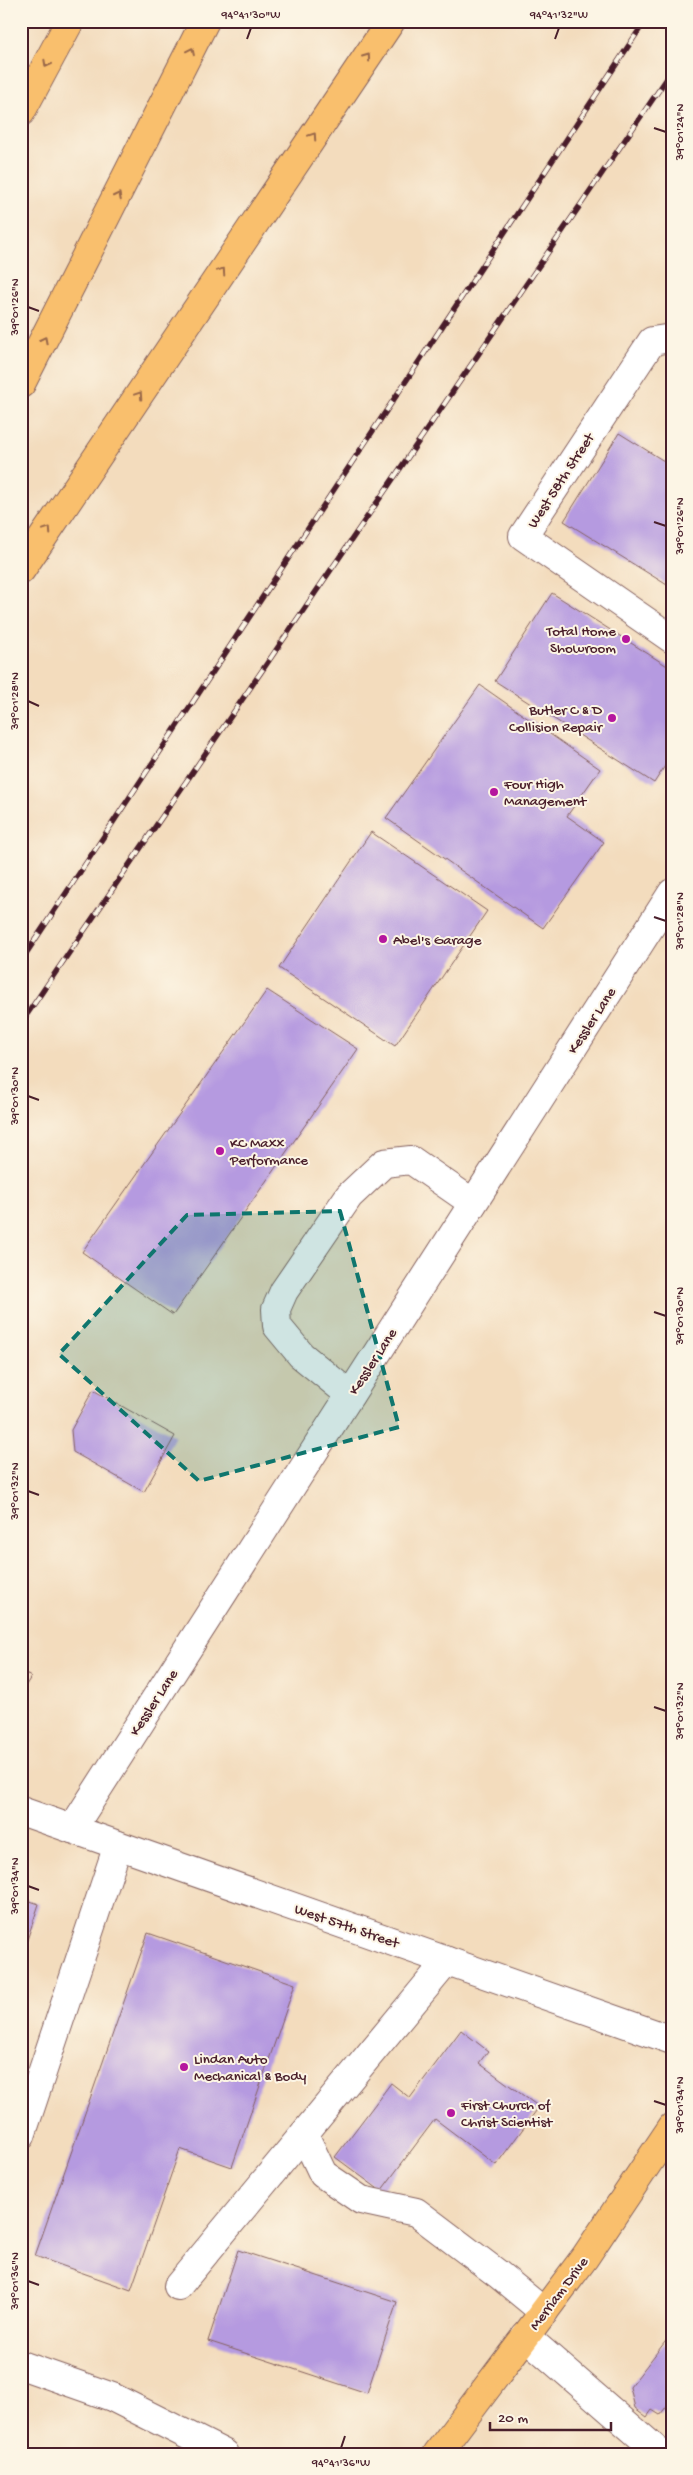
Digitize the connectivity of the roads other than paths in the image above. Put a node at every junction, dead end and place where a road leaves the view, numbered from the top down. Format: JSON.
{"nodes":[{"id":1,"x":70,"y":21,"type":"edge"},
{"id":2,"x":206,"y":21,"type":"edge"},
{"id":3,"x":392,"y":21,"type":"edge"},
{"id":4,"x":21,"y":112,"type":"edge"},
{"id":5,"x":672,"y":338,"type":"edge"},
{"id":6,"x":21,"y":384,"type":"edge"},
{"id":7,"x":21,"y":570,"type":"edge"},
{"id":8,"x":672,"y":639,"type":"edge"},
{"id":9,"x":672,"y":893,"type":"edge"},
{"id":10,"x":473,"y":1203,"type":"junction"},
{"id":11,"x":350,"y":1396,"type":"junction"},
{"id":12,"x":21,"y":1811,"type":"edge"},
{"id":13,"x":72,"y":1828,"type":"junction"},
{"id":14,"x":118,"y":1845,"type":"junction"},
{"id":15,"x":447,"y":1961,"type":"junction"},
{"id":16,"x":672,"y":2040,"type":"edge"},
{"id":17,"x":672,"y":2127,"type":"edge"},
{"id":18,"x":304,"y":2134,"type":"junction"},
{"id":19,"x":21,"y":2136,"type":"edge"},
{"id":20,"x":178,"y":2286,"type":"dead end"},
{"id":21,"x":544,"y":2312,"type":"junction"},
{"id":22,"x":525,"y":2336,"type":"junction"},
{"id":23,"x":21,"y":2365,"type":"edge"},
{"id":24,"x":225,"y":2454,"type":"edge"},
{"id":25,"x":437,"y":2454,"type":"edge"},
{"id":26,"x":661,"y":2454,"type":"edge"}],
"edges":[{"from":1,"to":4,"type":"main road","one_way":true},
{"from":6,"to":2,"type":"main road","one_way":true},
{"from":7,"to":3,"type":"main road","one_way":true},
{"from":5,"to":8,"type":"street","name":"West 58th Street"},
{"from":9,"to":10,"type":"street","name":"Kessler Lane"},
{"from":10,"to":11,"type":"street","name":"Kessler Lane"},
{"from":10,"to":11,"type":"street"},
{"from":11,"to":13,"type":"street","name":"Kessler Lane"},
{"from":12,"to":13,"type":"street","name":"West 57th Street"},
{"from":13,"to":14,"type":"street","name":"West 57th Street"},
{"from":14,"to":15,"type":"street","name":"West 57th Street"},
{"from":14,"to":19,"type":"street"},
{"from":15,"to":16,"type":"street","name":"West 57th Street"},
{"from":15,"to":18,"type":"street"},
{"from":17,"to":21,"type":"main road","name":"Merriam Drive"},
{"from":18,"to":20,"type":"street"},
{"from":18,"to":21,"type":"street"},
{"from":21,"to":22,"type":"main road","name":"Merriam Drive"},
{"from":22,"to":25,"type":"main road","name":"Merriam Drive"},
{"from":22,"to":26,"type":"street"},
{"from":23,"to":24,"type":"street"}]}
